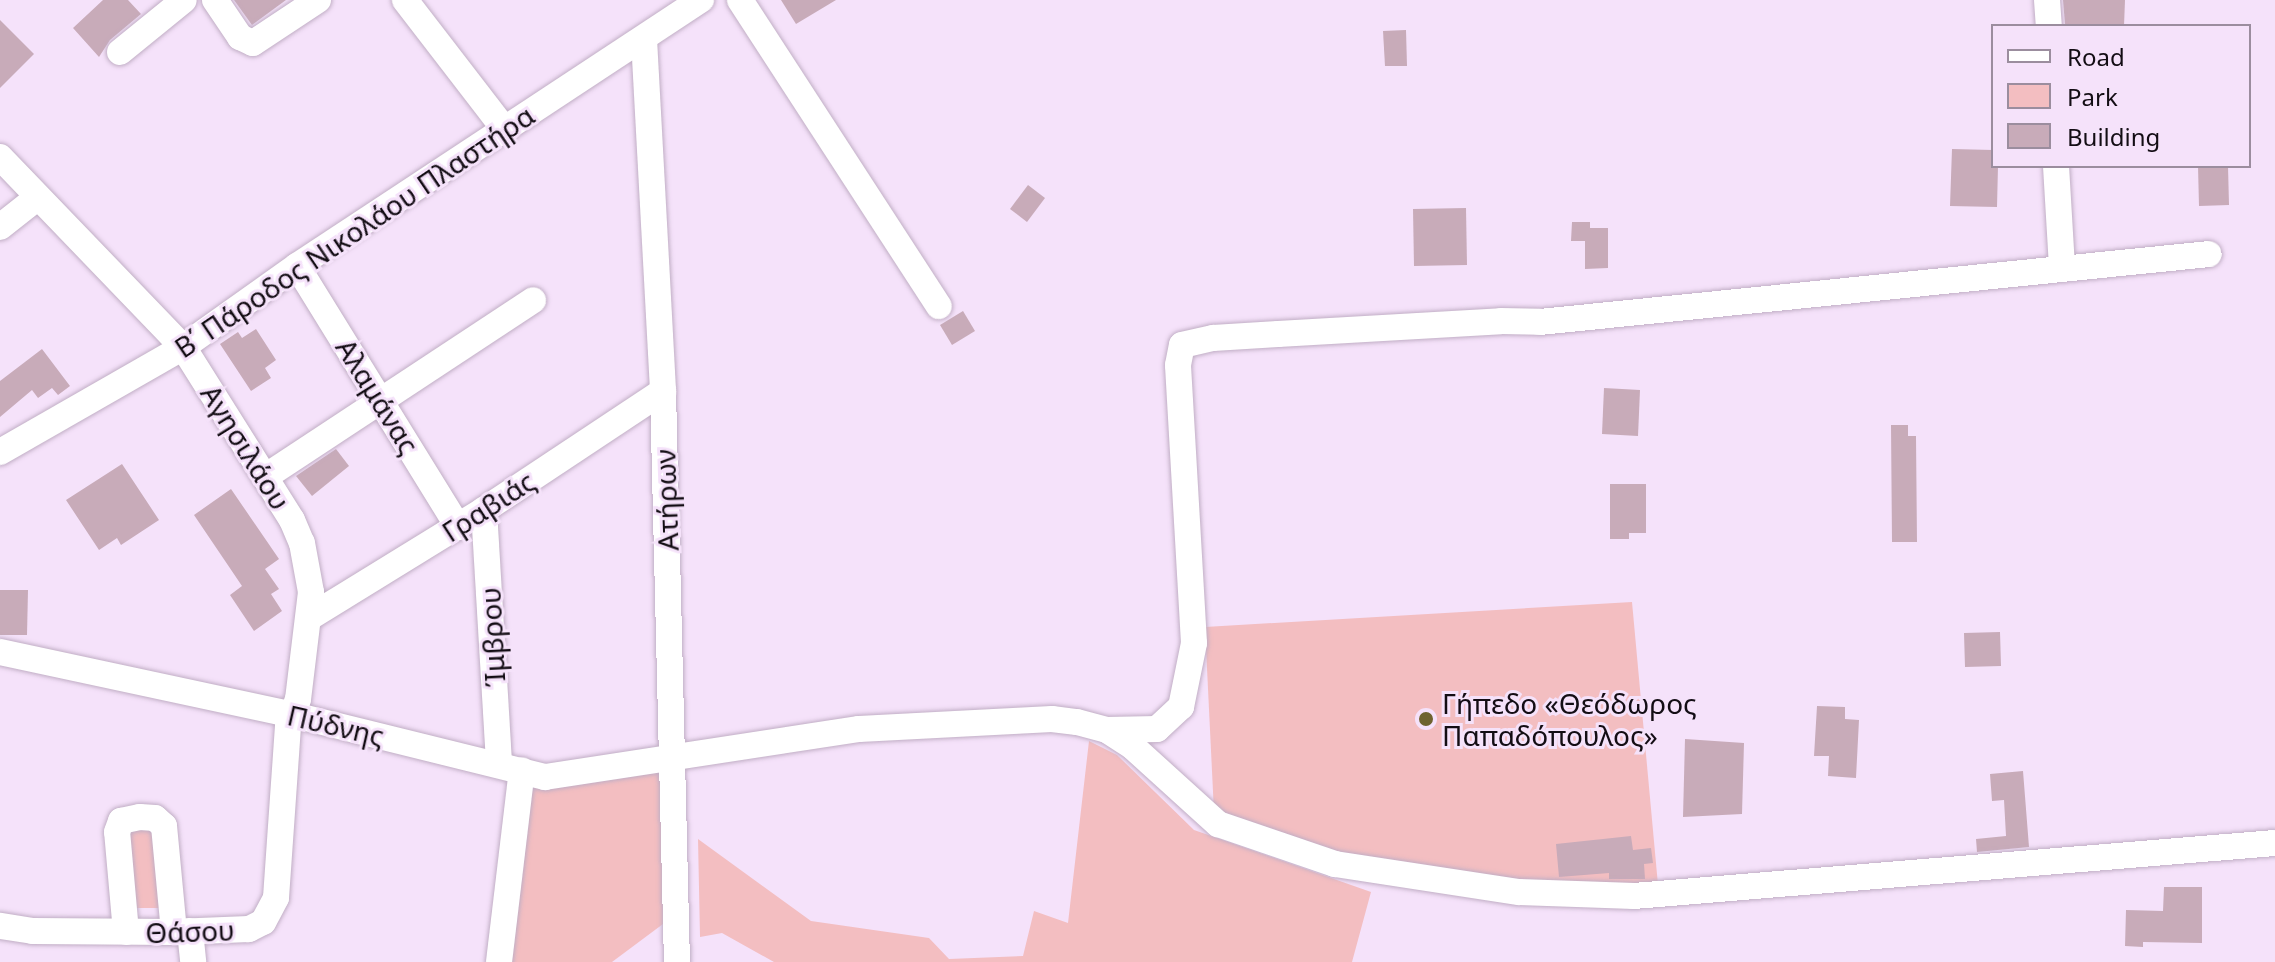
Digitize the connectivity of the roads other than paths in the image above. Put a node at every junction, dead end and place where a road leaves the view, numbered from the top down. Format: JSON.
{"nodes":[{"id":1,"x":184,"y":0,"type":"edge"},
{"id":2,"x":215,"y":0,"type":"edge"},
{"id":3,"x":318,"y":0,"type":"edge"},
{"id":4,"x":405,"y":0,"type":"edge"},
{"id":5,"x":701,"y":0,"type":"edge"},
{"id":6,"x":740,"y":0,"type":"edge"},
{"id":7,"x":2047,"y":0,"type":"edge"},
{"id":8,"x":151,"y":10,"type":"edge"},
{"id":9,"x":2049,"y":24,"type":"edge"},
{"id":10,"x":644,"y":39,"type":"junction"},
{"id":11,"x":120,"y":52,"type":"dead end"},
{"id":12,"x":505,"y":130,"type":"junction"},
{"id":13,"x":0,"y":157,"type":"edge"},
{"id":14,"x":2056,"y":168,"type":"edge"},
{"id":15,"x":38,"y":197,"type":"junction"},
{"id":16,"x":0,"y":227,"type":"edge"},
{"id":17,"x":2209,"y":254,"type":"dead end"},
{"id":18,"x":297,"y":266,"type":"junction"},
{"id":19,"x":2062,"y":268,"type":"junction"},
{"id":20,"x":533,"y":300,"type":"dead end"},
{"id":21,"x":939,"y":306,"type":"dead end"},
{"id":22,"x":183,"y":347,"type":"junction"},
{"id":23,"x":663,"y":391,"type":"junction"},
{"id":24,"x":383,"y":401,"type":"junction"},
{"id":25,"x":0,"y":452,"type":"edge"},
{"id":26,"x":265,"y":477,"type":"junction"},
{"id":27,"x":484,"y":510,"type":"junction"},
{"id":28,"x":458,"y":527,"type":"junction"},
{"id":29,"x":310,"y":617,"type":"junction"},
{"id":30,"x":0,"y":652,"type":"edge"},
{"id":31,"x":290,"y":714,"type":"junction"},
{"id":32,"x":1107,"y":730,"type":"junction"},
{"id":33,"x":673,"y":758,"type":"junction"},
{"id":34,"x":510,"y":767,"type":"junction"},
{"id":35,"x":2275,"y":843,"type":"edge"},
{"id":36,"x":0,"y":926,"type":"edge"},
{"id":37,"x":182,"y":931,"type":"junction"},
{"id":38,"x":126,"y":932,"type":"junction"},
{"id":39,"x":676,"y":955,"type":"edge"},
{"id":40,"x":193,"y":962,"type":"edge"},
{"id":41,"x":499,"y":962,"type":"edge"},
{"id":42,"x":654,"y":962,"type":"edge"}],
"edges":[{"from":1,"to":8,"type":"street"},
{"from":2,"to":3,"type":"street"},
{"from":4,"to":12,"type":"street"},
{"from":5,"to":10,"type":"street","name":"Β΄ Πάροδος Νικολάου Πλαστήρα"},
{"from":6,"to":21,"type":"street"},
{"from":7,"to":9,"type":"street"},
{"from":8,"to":11,"type":"street"},
{"from":10,"to":12,"type":"street","name":"Β΄ Πάροδος Νικολάου Πλαστήρα"},
{"from":10,"to":23,"type":"street","name":"Ατήρων"},
{"from":12,"to":18,"type":"street","name":"Β΄ Πάροδος Νικολάου Πλαστήρα"},
{"from":13,"to":15,"type":"street","name":"Αγησιλάου"},
{"from":14,"to":19,"type":"street"},
{"from":15,"to":16,"type":"street"},
{"from":15,"to":22,"type":"street","name":"Αγησιλάου"},
{"from":17,"to":19,"type":"street"},
{"from":18,"to":22,"type":"street","name":"Β΄ Πάροδος Νικολάου Πλαστήρα"},
{"from":18,"to":24,"type":"street","name":"Αλαμάνας"},
{"from":19,"to":32,"type":"street"},
{"from":20,"to":24,"type":"street"},
{"from":22,"to":25,"type":"street","name":"Β΄ Πάροδος Νικολάου Πλαστήρα"},
{"from":22,"to":26,"type":"street","name":"Αγησιλάου"},
{"from":23,"to":27,"type":"street","name":"Γραβιάς"},
{"from":23,"to":33,"type":"street","name":"Ατήρων"},
{"from":24,"to":26,"type":"street"},
{"from":24,"to":28,"type":"street","name":"Αλαμάνας"},
{"from":26,"to":29,"type":"street","name":"Αγησιλάου"},
{"from":27,"to":28,"type":"street","name":"Γραβιάς"},
{"from":27,"to":34,"type":"street","name":"Ίμβρου"},
{"from":28,"to":29,"type":"street","name":"Γραβιάς"},
{"from":29,"to":31,"type":"street","name":"Αγησιλάου"},
{"from":30,"to":31,"type":"street","name":"Πύδνης"},
{"from":31,"to":34,"type":"street","name":"Πύδνης"},
{"from":31,"to":37,"type":"street","name":"Θάσου"},
{"from":32,"to":33,"type":"street","name":"Πύδνης"},
{"from":32,"to":35,"type":"street"},
{"from":33,"to":34,"type":"street","name":"Πύδνης"},
{"from":33,"to":39,"type":"street","name":"Ατήρων"},
{"from":34,"to":41,"type":"street","name":"Ίμβρου"},
{"from":36,"to":38,"type":"street","name":"Θάσου"},
{"from":37,"to":38,"type":"street","name":"Θάσου"},
{"from":37,"to":38,"type":"street"},
{"from":37,"to":40,"type":"street"},
{"from":39,"to":42,"type":"street"}]}
